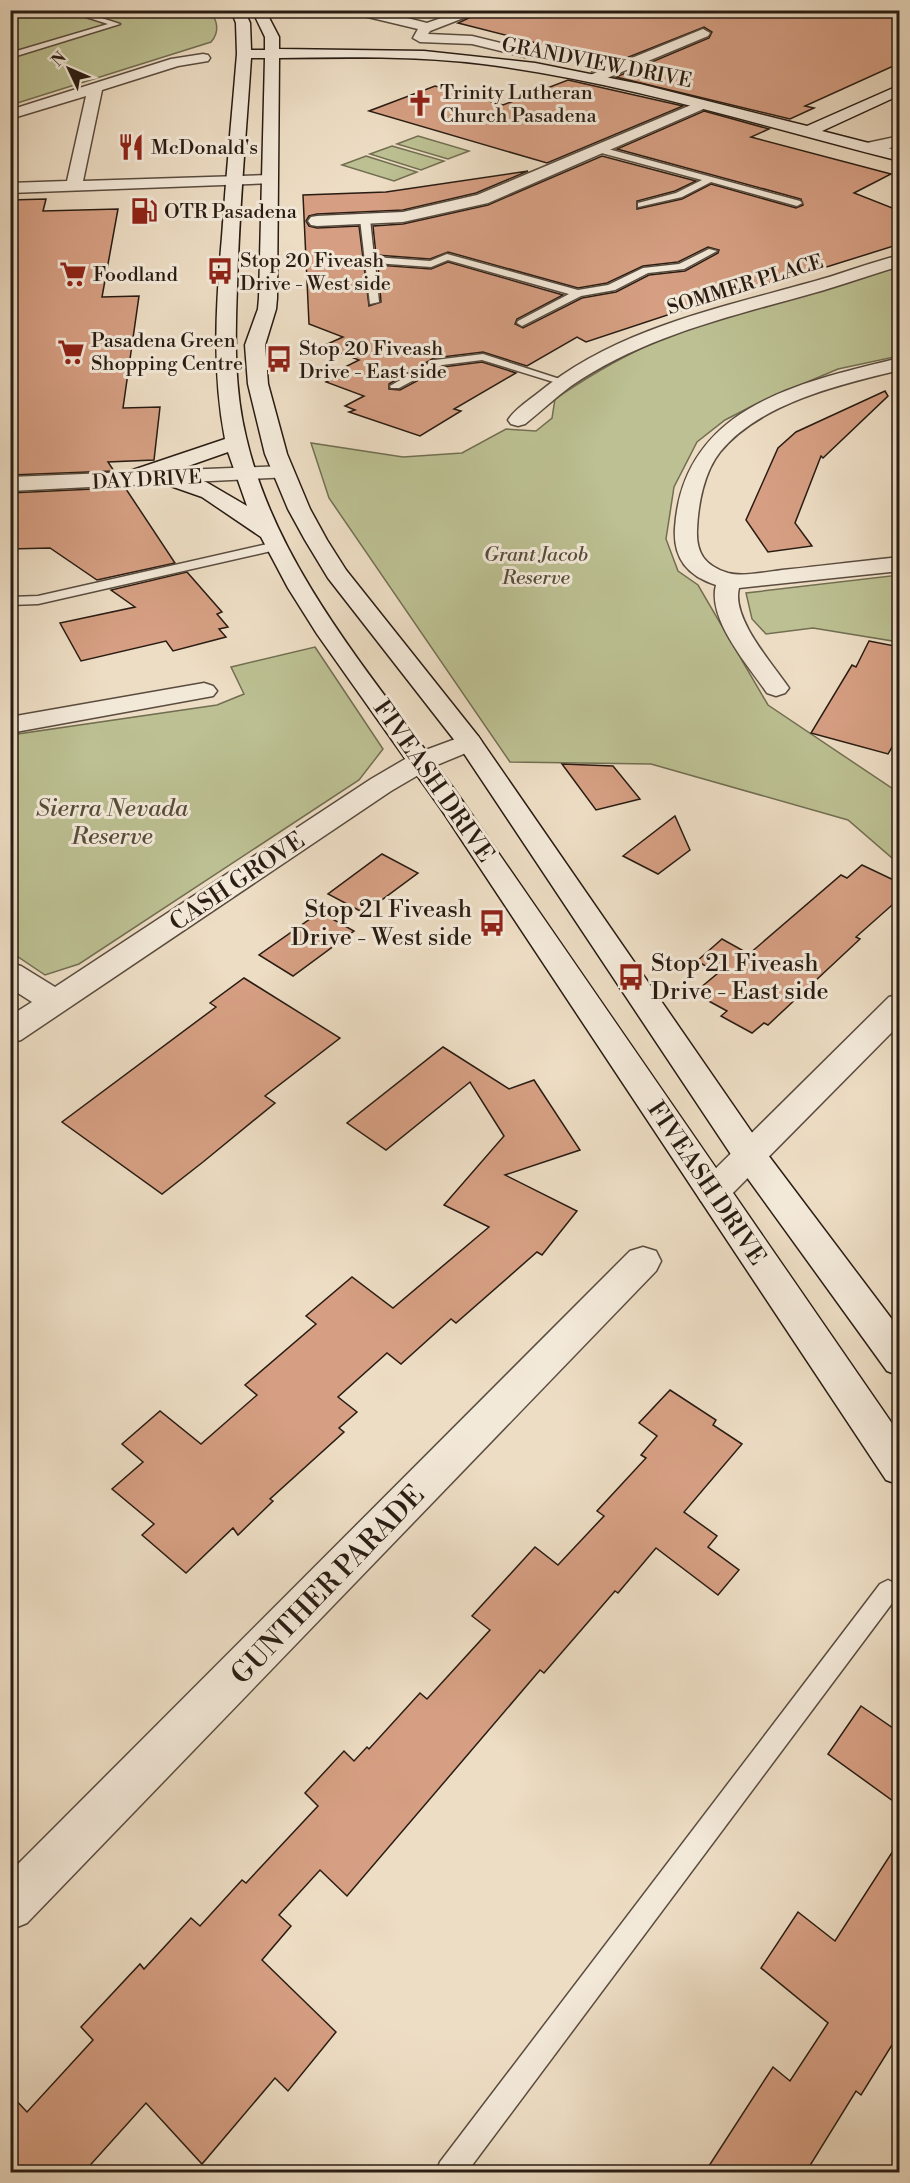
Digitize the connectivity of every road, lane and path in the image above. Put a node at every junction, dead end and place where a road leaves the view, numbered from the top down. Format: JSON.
{"nodes":[{"id":1,"x":67,"y":10,"type":"edge"},
{"id":2,"x":237,"y":10,"type":"edge"},
{"id":3,"x":258,"y":10,"type":"edge"},
{"id":4,"x":356,"y":10,"type":"edge"},
{"id":5,"x":478,"y":10,"type":"edge"},
{"id":6,"x":424,"y":33,"type":"junction"},
{"id":7,"x":703,"y":33,"type":"dead end"},
{"id":8,"x":272,"y":37,"type":"junction"},
{"id":9,"x":525,"y":53,"type":"dead end"},
{"id":10,"x":244,"y":54,"type":"junction"},
{"id":11,"x":271,"y":54,"type":"junction"},
{"id":12,"x":349,"y":55,"type":"junction"},
{"id":13,"x":411,"y":55,"type":"junction"},
{"id":14,"x":10,"y":56,"type":"edge"},
{"id":15,"x":203,"y":58,"type":"dead end"},
{"id":16,"x":595,"y":78,"type":"junction"},
{"id":17,"x":95,"y":88,"type":"junction"},
{"id":18,"x":900,"y":89,"type":"edge"},
{"id":19,"x":703,"y":104,"type":"junction"},
{"id":20,"x":10,"y":115,"type":"edge"},
{"id":21,"x":809,"y":131,"type":"junction"},
{"id":22,"x":900,"y":141,"type":"edge"},
{"id":23,"x":868,"y":147,"type":"junction"},
{"id":24,"x":597,"y":149,"type":"junction"},
{"id":25,"x":900,"y":156,"type":"edge"},
{"id":26,"x":269,"y":180,"type":"junction"},
{"id":27,"x":709,"y":180,"type":"junction"},
{"id":28,"x":235,"y":181,"type":"junction"},
{"id":29,"x":74,"y":186,"type":"junction"},
{"id":30,"x":10,"y":188,"type":"edge"},
{"id":31,"x":796,"y":203,"type":"dead end"},
{"id":32,"x":641,"y":205,"type":"dead end"},
{"id":33,"x":365,"y":219,"type":"junction"},
{"id":34,"x":317,"y":221,"type":"dead end"},
{"id":35,"x":712,"y":251,"type":"dead end"},
{"id":36,"x":369,"y":260,"type":"junction"},
{"id":37,"x":900,"y":260,"type":"edge"},
{"id":38,"x":578,"y":292,"type":"junction"},
{"id":39,"x":374,"y":302,"type":"dead end"},
{"id":40,"x":522,"y":324,"type":"dead end"},
{"id":41,"x":900,"y":364,"type":"edge"},
{"id":42,"x":564,"y":382,"type":"junction"},
{"id":43,"x":395,"y":386,"type":"dead end"},
{"id":44,"x":518,"y":420,"type":"dead end"},
{"id":45,"x":236,"y":442,"type":"junction"},
{"id":46,"x":283,"y":472,"type":"junction"},
{"id":47,"x":245,"y":474,"type":"junction"},
{"id":48,"x":170,"y":478,"type":"junction"},
{"id":49,"x":123,"y":481,"type":"junction"},
{"id":50,"x":10,"y":484,"type":"edge"},
{"id":51,"x":273,"y":541,"type":"junction"},
{"id":52,"x":900,"y":564,"type":"edge"},
{"id":53,"x":729,"y":581,"type":"junction"},
{"id":54,"x":10,"y":601,"type":"edge"},
{"id":55,"x":776,"y":688,"type":"dead end"},
{"id":56,"x":204,"y":691,"type":"dead end"},
{"id":57,"x":10,"y":725,"type":"edge"},
{"id":58,"x":469,"y":742,"type":"junction"},
{"id":59,"x":422,"y":761,"type":"junction"},
{"id":60,"x":10,"y":973,"type":"edge"},
{"id":61,"x":55,"y":1002,"type":"junction"},
{"id":62,"x":900,"y":1005,"type":"edge"},
{"id":63,"x":10,"y":1032,"type":"edge"},
{"id":64,"x":750,"y":1156,"type":"junction"},
{"id":65,"x":713,"y":1192,"type":"junction"},
{"id":66,"x":643,"y":1261,"type":"dead end"},
{"id":67,"x":900,"y":1360,"type":"edge"},
{"id":68,"x":900,"y":1468,"type":"edge"},
{"id":69,"x":888,"y":1591,"type":"dead end"},
{"id":70,"x":10,"y":1906,"type":"edge"},
{"id":71,"x":450,"y":2172,"type":"edge"}],
"edges":[{"from":1,"to":14,"type":"lane"},
{"from":2,"to":10,"type":"street","name":"FIVEASH DRIVE"},
{"from":3,"to":8,"type":"street"},
{"from":4,"to":6,"type":"street","name":"GRANDVIEW DRIVE"},
{"from":5,"to":6,"type":"street"},
{"from":6,"to":9,"type":"street","name":"GRANDVIEW DRIVE"},
{"from":6,"to":13,"type":"street"},
{"from":7,"to":16,"type":"street"},
{"from":8,"to":11,"type":"street","name":"FIVEASH DRIVE"},
{"from":8,"to":12,"type":"street"},
{"from":10,"to":11,"type":"street","name":"GRANDVIEW DRIVE"},
{"from":10,"to":28,"type":"street","name":"FIVEASH DRIVE"},
{"from":11,"to":12,"type":"street","name":"GRANDVIEW DRIVE"},
{"from":11,"to":26,"type":"street","name":"FIVEASH DRIVE"},
{"from":12,"to":13,"type":"street","name":"GRANDVIEW DRIVE"},
{"from":13,"to":16,"type":"street","name":"GRANDVIEW DRIVE"},
{"from":15,"to":17,"type":"street"},
{"from":16,"to":19,"type":"street","name":"GRANDVIEW DRIVE"},
{"from":17,"to":20,"type":"street"},
{"from":17,"to":29,"type":"street"},
{"from":18,"to":21,"type":"street"},
{"from":19,"to":21,"type":"street","name":"GRANDVIEW DRIVE"},
{"from":19,"to":24,"type":"street"},
{"from":21,"to":23,"type":"street","name":"GRANDVIEW DRIVE"},
{"from":22,"to":23,"type":"street"},
{"from":23,"to":25,"type":"street","name":"GRANDVIEW DRIVE"},
{"from":24,"to":27,"type":"lane"},
{"from":24,"to":33,"type":"street"},
{"from":26,"to":28,"type":"street"},
{"from":26,"to":46,"type":"street","name":"FIVEASH DRIVE"},
{"from":27,"to":31,"type":"lane"},
{"from":27,"to":32,"type":"lane"},
{"from":28,"to":29,"type":"street"},
{"from":28,"to":45,"type":"street","name":"FIVEASH DRIVE"},
{"from":29,"to":30,"type":"street"},
{"from":33,"to":34,"type":"street"},
{"from":33,"to":36,"type":"lane"},
{"from":35,"to":38,"type":"lane"},
{"from":36,"to":38,"type":"lane"},
{"from":36,"to":39,"type":"lane"},
{"from":37,"to":42,"type":"street","name":"SOMMER PLACE"},
{"from":38,"to":40,"type":"lane"},
{"from":41,"to":53,"type":"street"},
{"from":42,"to":43,"type":"lane"},
{"from":42,"to":44,"type":"street","name":"SOMMER PLACE"},
{"from":45,"to":47,"type":"street","name":"FIVEASH DRIVE"},
{"from":45,"to":49,"type":"street"},
{"from":46,"to":47,"type":"street","name":"DAY DRIVE"},
{"from":46,"to":58,"type":"street","name":"FIVEASH DRIVE"},
{"from":47,"to":48,"type":"street","name":"DAY DRIVE"},
{"from":47,"to":51,"type":"street","name":"FIVEASH DRIVE"},
{"from":48,"to":49,"type":"street","name":"DAY DRIVE"},
{"from":48,"to":51,"type":"street"},
{"from":49,"to":50,"type":"street","name":"DAY DRIVE"},
{"from":51,"to":54,"type":"lane"},
{"from":51,"to":59,"type":"street","name":"FIVEASH DRIVE"},
{"from":52,"to":53,"type":"street"},
{"from":53,"to":55,"type":"street"},
{"from":56,"to":57,"type":"street"},
{"from":58,"to":59,"type":"street","name":"CASH GROVE"},
{"from":58,"to":64,"type":"street","name":"FIVEASH DRIVE"},
{"from":59,"to":61,"type":"street","name":"CASH GROVE"},
{"from":59,"to":65,"type":"street","name":"FIVEASH DRIVE"},
{"from":60,"to":61,"type":"street"},
{"from":61,"to":63,"type":"street","name":"CASH GROVE"},
{"from":62,"to":64,"type":"street"},
{"from":64,"to":65,"type":"street"},
{"from":64,"to":67,"type":"street","name":"FIVEASH DRIVE"},
{"from":65,"to":68,"type":"street","name":"FIVEASH DRIVE"},
{"from":66,"to":70,"type":"street","name":"GUNTHER PARADE"},
{"from":69,"to":71,"type":"lane"}]}
